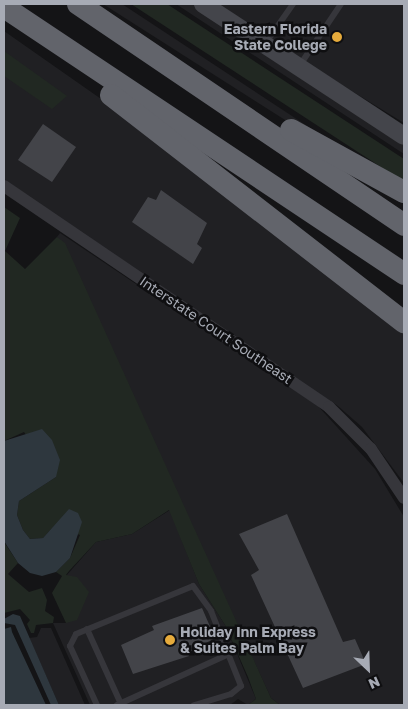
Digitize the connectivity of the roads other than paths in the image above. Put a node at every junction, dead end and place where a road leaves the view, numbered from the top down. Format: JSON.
{"nodes":[{"id":1,"x":78,"y":4,"type":"edge"},
{"id":2,"x":90,"y":4,"type":"edge"},
{"id":3,"x":203,"y":4,"type":"edge"},
{"id":4,"x":294,"y":4,"type":"edge"},
{"id":5,"x":341,"y":4,"type":"edge"},
{"id":6,"x":4,"y":7,"type":"edge"},
{"id":7,"x":40,"y":31,"type":"junction"},
{"id":8,"x":264,"y":45,"type":"junction"},
{"id":9,"x":298,"y":68,"type":"junction"},
{"id":10,"x":404,"y":136,"type":"edge"},
{"id":11,"x":4,"y":186,"type":"edge"},
{"id":12,"x":404,"y":192,"type":"edge"},
{"id":13,"x":404,"y":224,"type":"edge"},
{"id":14,"x":404,"y":274,"type":"edge"},
{"id":15,"x":404,"y":322,"type":"edge"},
{"id":16,"x":404,"y":498,"type":"edge"},
{"id":17,"x":87,"y":629,"type":"junction"},
{"id":18,"x":229,"y":654,"type":"junction"},
{"id":19,"x":119,"y":704,"type":"edge"},
{"id":20,"x":97,"y":705,"type":"edge"},
{"id":21,"x":194,"y":705,"type":"edge"}],
"edges":[{"from":1,"to":13,"type":"highway"},
{"from":2,"to":12,"type":"highway"},
{"from":3,"to":8,"type":"street"},
{"from":4,"to":8,"type":"lane"},
{"from":5,"to":9,"type":"lane"},
{"from":6,"to":7,"type":"highway"},
{"from":7,"to":14,"type":"highway"},
{"from":7,"to":15,"type":"highway"},
{"from":8,"to":9,"type":"street"},
{"from":9,"to":10,"type":"street"},
{"from":11,"to":16,"type":"street","name":"Interstate Court Southeast"},
{"from":17,"to":18,"type":"lane"},
{"from":17,"to":19,"type":"lane"},
{"from":17,"to":20,"type":"lane"},
{"from":18,"to":19,"type":"lane"},
{"from":18,"to":21,"type":"lane"}]}
